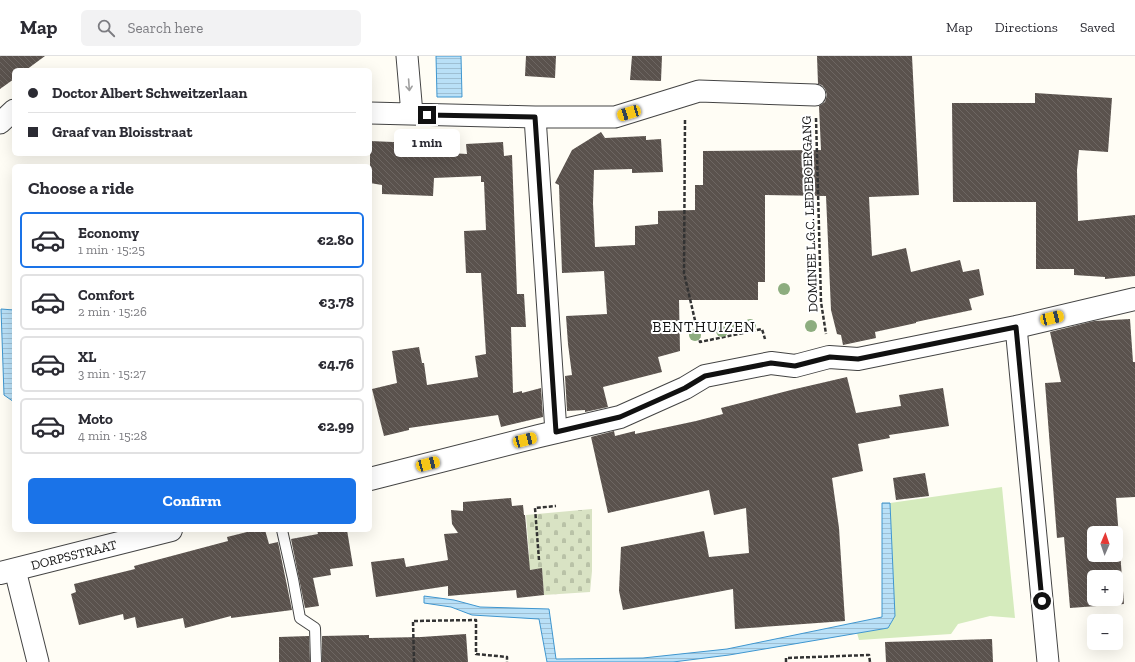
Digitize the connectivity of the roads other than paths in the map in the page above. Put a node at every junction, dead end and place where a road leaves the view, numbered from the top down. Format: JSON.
{"nodes":[{"id":1,"x":407,"y":56,"type":"edge"},
{"id":2,"x":815,"y":95,"type":"road end"},
{"id":3,"x":12,"y":112,"type":"edge"},
{"id":4,"x":372,"y":113,"type":"edge"},
{"id":5,"x":412,"y":114,"type":"junction"},
{"id":6,"x":535,"y":117,"type":"junction"},
{"id":7,"x":0,"y":123,"type":"edge"},
{"id":8,"x":1135,"y":299,"type":"edge"},
{"id":9,"x":1016,"y":327,"type":"junction"},
{"id":10,"x":556,"y":432,"type":"junction"},
{"id":11,"x":372,"y":478,"type":"edge"},
{"id":12,"x":163,"y":532,"type":"edge"},
{"id":13,"x":282,"y":532,"type":"edge"},
{"id":14,"x":7,"y":571,"type":"edge"},
{"id":15,"x":38,"y":662,"type":"edge"},
{"id":16,"x":316,"y":662,"type":"edge"},
{"id":17,"x":1048,"y":662,"type":"edge"}],
"edges":[{"from":1,"to":5,"type":"street","one_way":true},
{"from":2,"to":6,"type":"street"},
{"from":3,"to":7,"type":"street"},
{"from":4,"to":5,"type":"street"},
{"from":5,"to":6,"type":"street"},
{"from":6,"to":10,"type":"street"},
{"from":8,"to":9,"type":"street"},
{"from":9,"to":10,"type":"street"},
{"from":9,"to":17,"type":"street"},
{"from":10,"to":11,"type":"street"},
{"from":12,"to":14,"type":"street","name":"DORPSSTRAAT"},
{"from":13,"to":16,"type":"lane"},
{"from":14,"to":15,"type":"street"}]}
